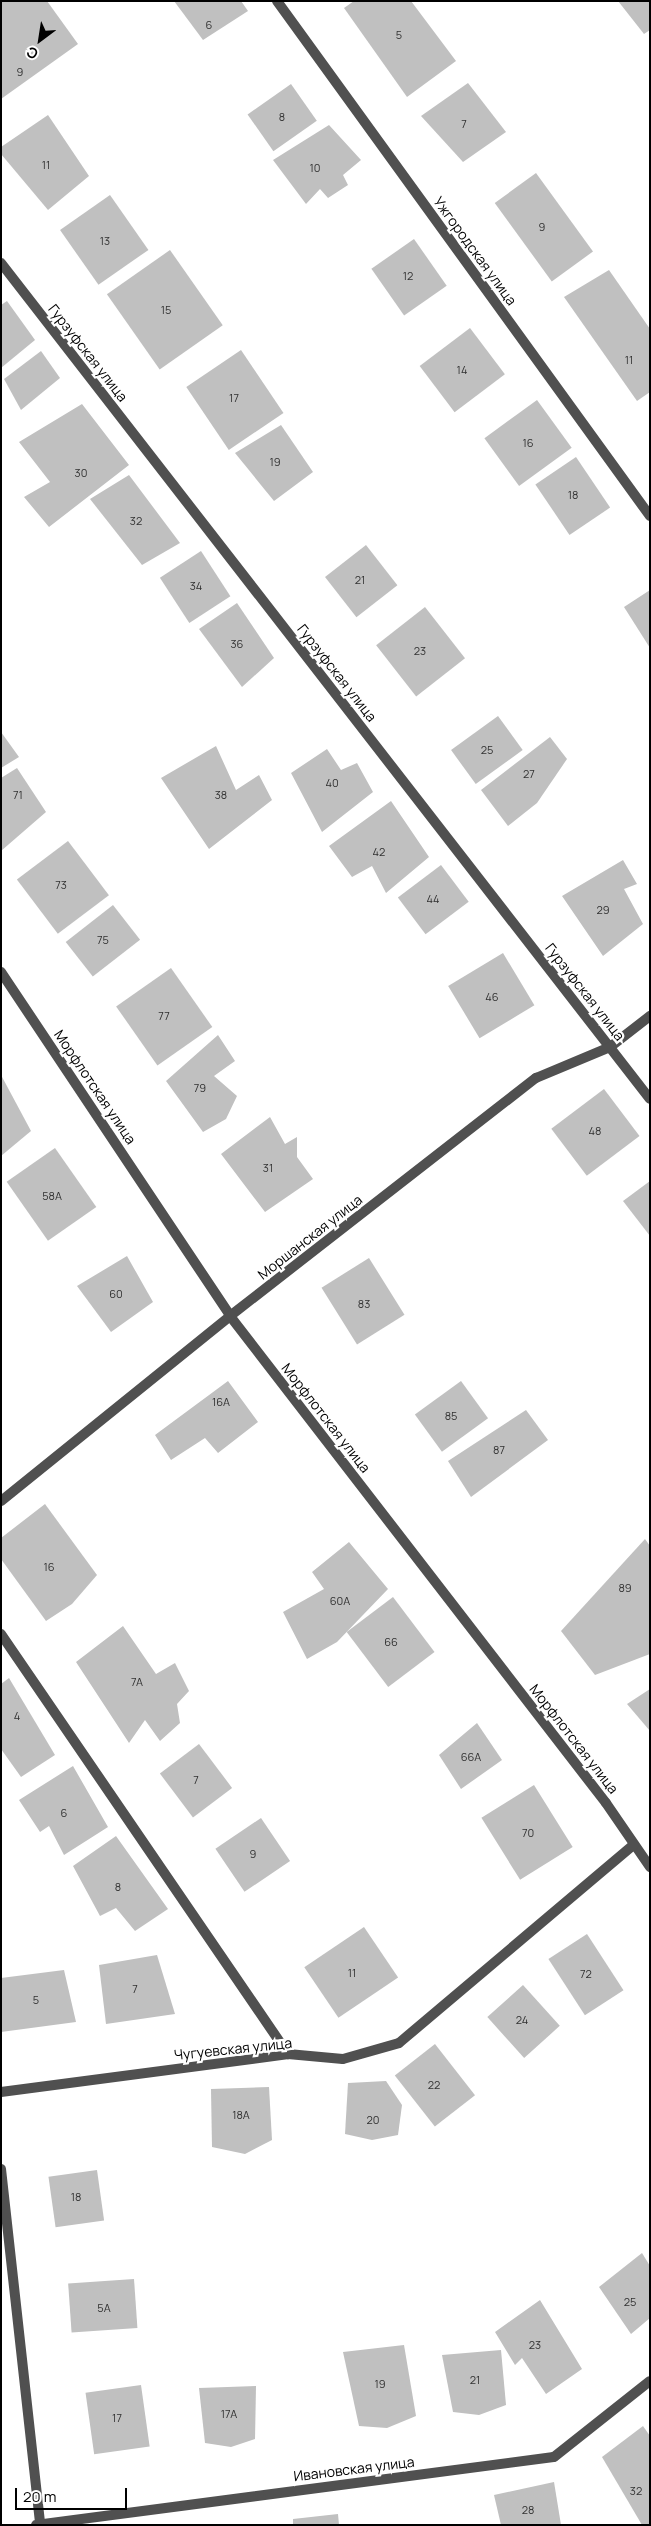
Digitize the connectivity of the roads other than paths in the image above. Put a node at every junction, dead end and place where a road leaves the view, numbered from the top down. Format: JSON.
{"nodes":[{"id":1,"x":277,"y":1,"type":"edge"},
{"id":2,"x":1,"y":263,"type":"edge"},
{"id":3,"x":650,"y":516,"type":"edge"},
{"id":4,"x":1,"y":972,"type":"edge"},
{"id":5,"x":650,"y":1016,"type":"edge"},
{"id":6,"x":610,"y":1047,"type":"junction"},
{"id":7,"x":650,"y":1099,"type":"edge"},
{"id":8,"x":230,"y":1316,"type":"junction"},
{"id":9,"x":1,"y":1501,"type":"edge"},
{"id":10,"x":1,"y":1634,"type":"edge"},
{"id":11,"x":633,"y":1845,"type":"junction"},
{"id":12,"x":650,"y":1867,"type":"edge"},
{"id":13,"x":288,"y":2054,"type":"junction"},
{"id":14,"x":1,"y":2092,"type":"edge"},
{"id":15,"x":1,"y":2169,"type":"edge"},
{"id":16,"x":650,"y":2381,"type":"edge"},
{"id":17,"x":36,"y":2525,"type":"edge"},
{"id":18,"x":40,"y":2525,"type":"edge"}],
"edges":[{"from":1,"to":3,"type":"street","name":"Ужгородская улица"},
{"from":2,"to":6,"type":"street","name":"Гурзуфская улица"},
{"from":4,"to":8,"type":"street","name":"Морфлотская улица"},
{"from":5,"to":6,"type":"street","name":"Моршанская улица"},
{"from":6,"to":7,"type":"street","name":"Гурзуфская улица"},
{"from":6,"to":8,"type":"street","name":"Моршанская улица"},
{"from":8,"to":9,"type":"street","name":"Моршанская улица"},
{"from":8,"to":11,"type":"street","name":"Морфлотская улица"},
{"from":10,"to":13,"type":"street"},
{"from":11,"to":12,"type":"street","name":"Морфлотская улица"},
{"from":11,"to":13,"type":"street","name":"Чугуевская улица"},
{"from":13,"to":14,"type":"street","name":"Чугуевская улица"},
{"from":15,"to":18,"type":"street"},
{"from":16,"to":18,"type":"street","name":"Ивановская улица"},
{"from":17,"to":18,"type":"street","name":"Ивановская улица"}]}
